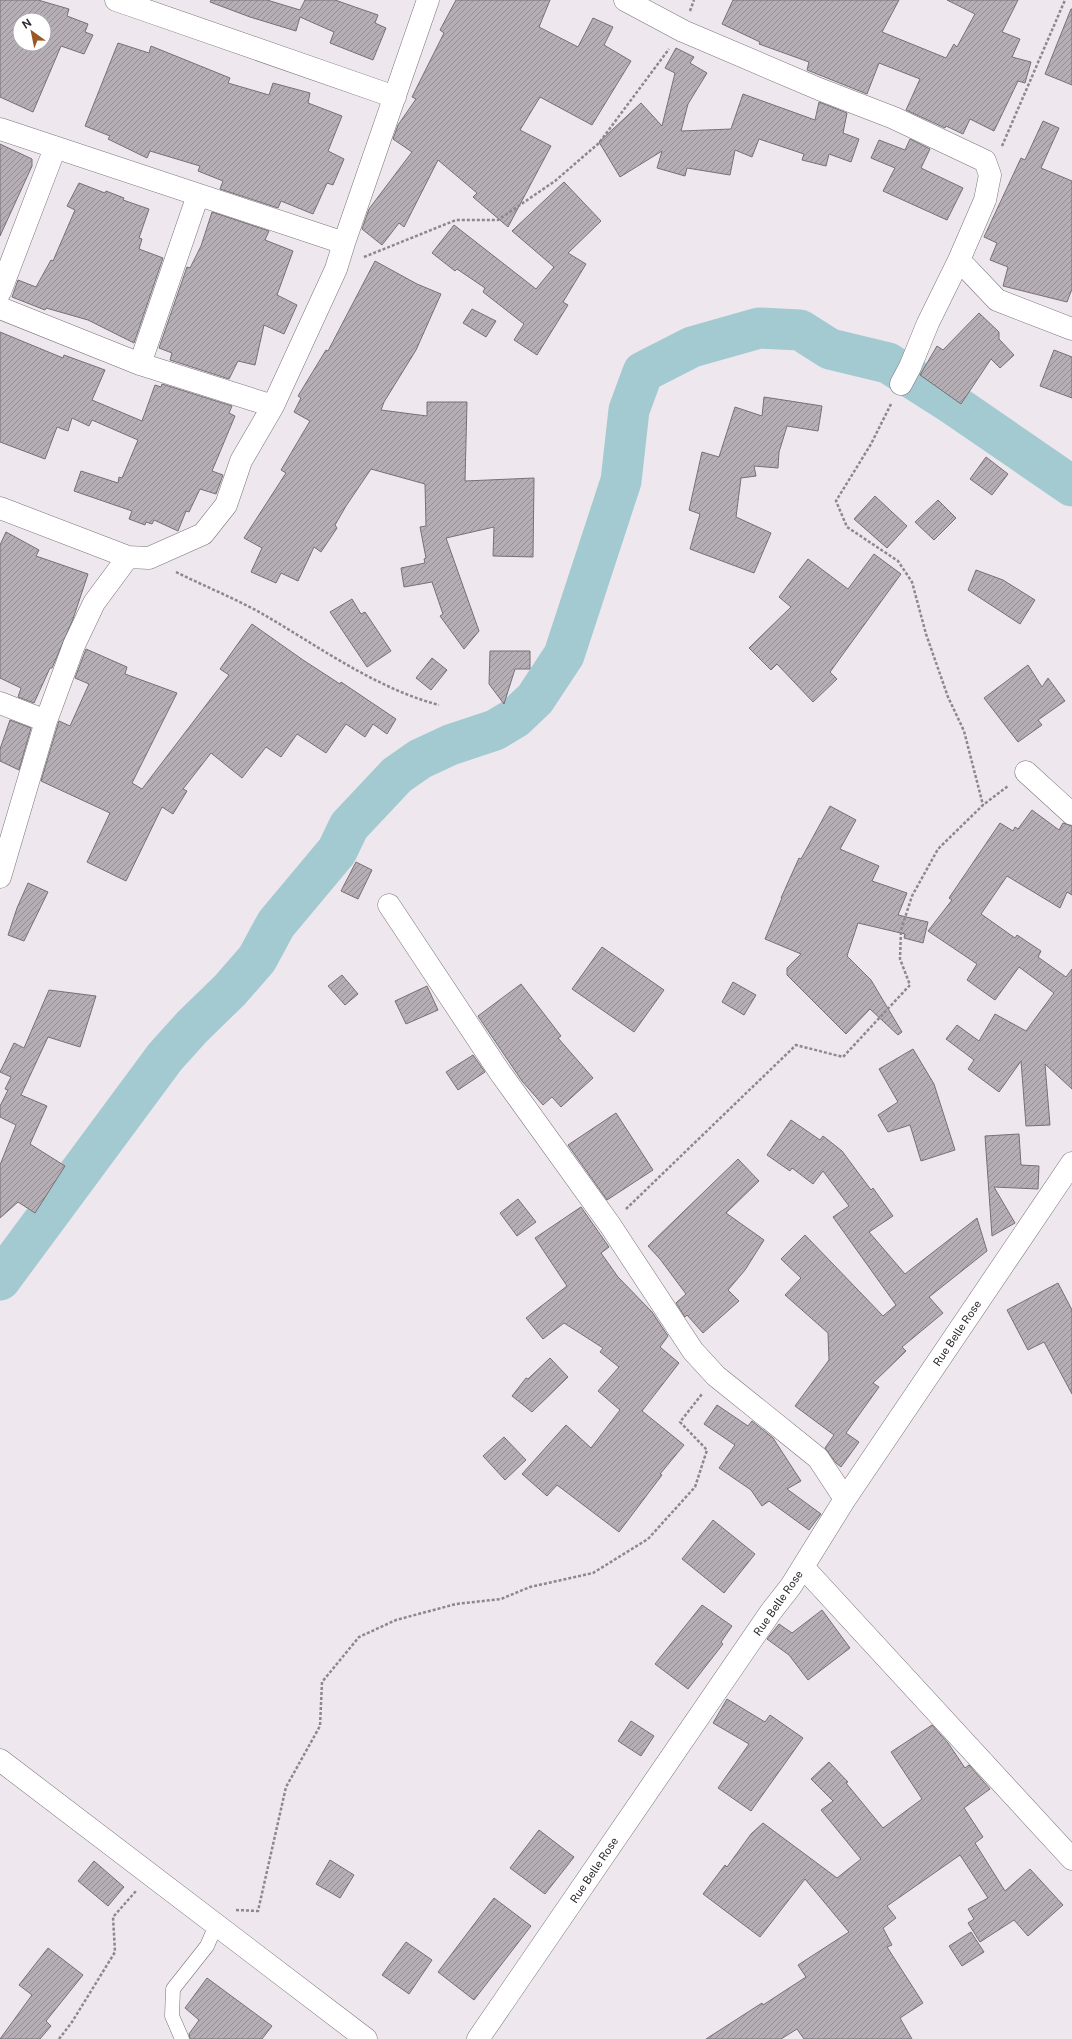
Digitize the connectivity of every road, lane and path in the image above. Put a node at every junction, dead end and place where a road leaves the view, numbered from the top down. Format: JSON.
{"nodes":[{"id":1,"x":116,"y":0,"type":"edge"},
{"id":2,"x":428,"y":0,"type":"edge"},
{"id":3,"x":625,"y":0,"type":"edge"},
{"id":4,"x":694,"y":0,"type":"edge"},
{"id":5,"x":1065,"y":0,"type":"edge"},
{"id":6,"x":683,"y":31,"type":"junction"},
{"id":7,"x":394,"y":97,"type":"junction"},
{"id":8,"x":0,"y":130,"type":"edge"},
{"id":9,"x":55,"y":148,"type":"junction"},
{"id":10,"x":985,"y":161,"type":"junction"},
{"id":11,"x":198,"y":195,"type":"junction"},
{"id":12,"x":344,"y":243,"type":"junction"},
{"id":13,"x":960,"y":260,"type":"junction"},
{"id":14,"x":336,"y":269,"type":"junction"},
{"id":15,"x":0,"y":292,"type":"edge"},
{"id":16,"x":0,"y":308,"type":"edge"},
{"id":17,"x":1072,"y":329,"type":"edge"},
{"id":18,"x":140,"y":364,"type":"junction"},
{"id":19,"x":906,"y":375,"type":"joint"},
{"id":20,"x":273,"y":406,"type":"junction"},
{"id":21,"x":0,"y":508,"type":"edge"},
{"id":22,"x":138,"y":558,"type":"junction"},
{"id":23,"x":0,"y":703,"type":"edge"},
{"id":24,"x":439,"y":705,"type":"dead end"},
{"id":25,"x":46,"y":721,"type":"junction"},
{"id":26,"x":1026,"y":772,"type":"joint"},
{"id":27,"x":983,"y":805,"type":"junction"},
{"id":28,"x":1072,"y":814,"type":"edge"},
{"id":29,"x":0,"y":877,"type":"edge"},
{"id":30,"x":389,"y":905,"type":"dead end"},
{"id":31,"x":1072,"y":1163,"type":"edge"},
{"id":32,"x":610,"y":1225,"type":"junction"},
{"id":33,"x":716,"y":1376,"type":"junction"},
{"id":34,"x":845,"y":1499,"type":"junction"},
{"id":35,"x":802,"y":1567,"type":"junction"},
{"id":36,"x":0,"y":1760,"type":"edge"},
{"id":37,"x":1072,"y":1859,"type":"edge"},
{"id":38,"x":150,"y":1875,"type":"junction"},
{"id":39,"x":216,"y":1925,"type":"junction"},
{"id":40,"x":59,"y":2039,"type":"edge"},
{"id":41,"x":182,"y":2039,"type":"edge"},
{"id":42,"x":366,"y":2039,"type":"edge"},
{"id":43,"x":478,"y":2039,"type":"edge"}],
"edges":[{"from":1,"to":7,"type":"street"},
{"from":2,"to":7,"type":"street"},
{"from":3,"to":6,"type":"street"},
{"from":4,"to":6,"type":"path"},
{"from":5,"to":10,"type":"path"},
{"from":6,"to":10,"type":"street"},
{"from":6,"to":14,"type":"path"},
{"from":7,"to":12,"type":"street"},
{"from":8,"to":9,"type":"street"},
{"from":9,"to":11,"type":"street"},
{"from":9,"to":15,"type":"street"},
{"from":10,"to":13,"type":"street"},
{"from":11,"to":12,"type":"street"},
{"from":11,"to":18,"type":"street"},
{"from":12,"to":14,"type":"street"},
{"from":13,"to":17,"type":"street"},
{"from":13,"to":19,"type":"street"},
{"from":14,"to":20,"type":"street"},
{"from":16,"to":18,"type":"street"},
{"from":18,"to":20,"type":"street"},
{"from":19,"to":27,"type":"path"},
{"from":20,"to":22,"type":"street"},
{"from":21,"to":22,"type":"street"},
{"from":22,"to":24,"type":"path"},
{"from":22,"to":25,"type":"street"},
{"from":23,"to":25,"type":"street"},
{"from":25,"to":29,"type":"street"},
{"from":26,"to":27,"type":"path"},
{"from":26,"to":28,"type":"street"},
{"from":27,"to":32,"type":"path"},
{"from":30,"to":32,"type":"street"},
{"from":31,"to":34,"type":"street","name":"Rue Belle Rose"},
{"from":32,"to":33,"type":"street"},
{"from":33,"to":34,"type":"street"},
{"from":33,"to":39,"type":"path"},
{"from":34,"to":35,"type":"street","name":"Rue Belle Rose"},
{"from":35,"to":37,"type":"street"},
{"from":35,"to":43,"type":"street","name":"Rue Belle Rose"},
{"from":36,"to":38,"type":"street"},
{"from":38,"to":39,"type":"street"},
{"from":38,"to":40,"type":"path"},
{"from":39,"to":41,"type":"lane"},
{"from":39,"to":42,"type":"street"}]}
